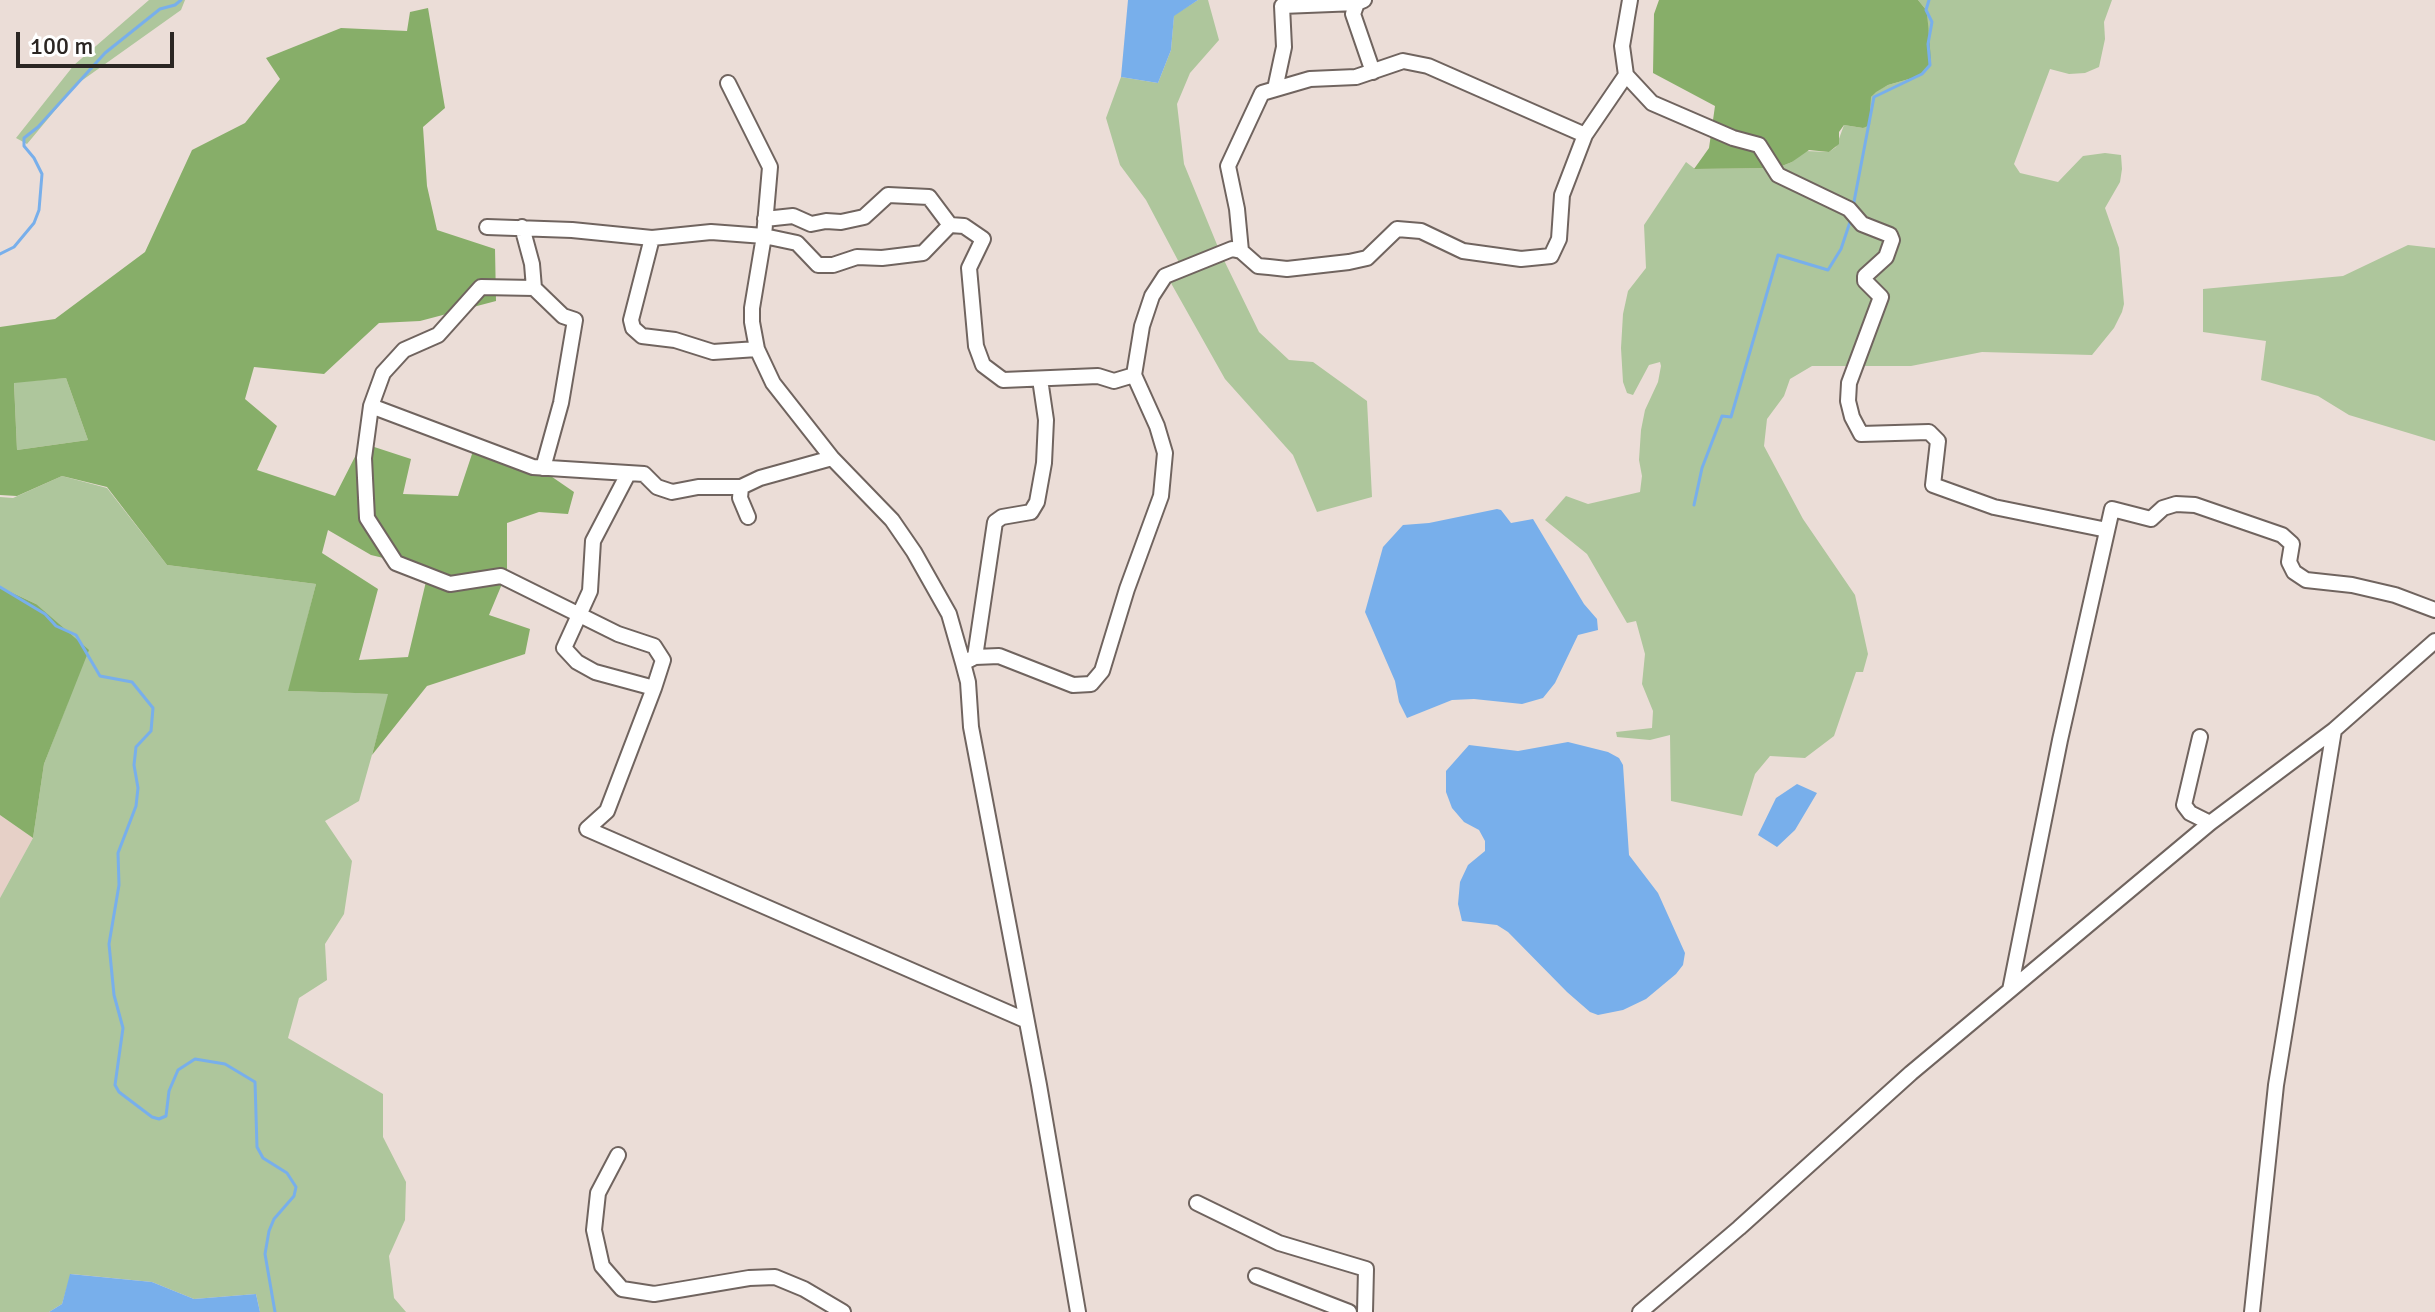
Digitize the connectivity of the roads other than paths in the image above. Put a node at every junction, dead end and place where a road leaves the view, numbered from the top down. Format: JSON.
{"nodes":[{"id":1,"x":1630,"y":0,"type":"edge"},
{"id":2,"x":1361,"y":1,"type":"edge"},
{"id":3,"x":1373,"y":72,"type":"junction"},
{"id":4,"x":1626,"y":75,"type":"junction"},
{"id":5,"x":728,"y":83,"type":"dead end"},
{"id":6,"x":1275,"y":89,"type":"junction"},
{"id":7,"x":1585,"y":135,"type":"junction"},
{"id":8,"x":765,"y":219,"type":"junction"},
{"id":9,"x":950,"y":225,"type":"junction"},
{"id":10,"x":487,"y":227,"type":"dead end"},
{"id":11,"x":522,"y":227,"type":"junction"},
{"id":12,"x":764,"y":236,"type":"junction"},
{"id":13,"x":652,"y":238,"type":"junction"},
{"id":14,"x":1241,"y":251,"type":"junction"},
{"id":15,"x":534,"y":288,"type":"junction"},
{"id":16,"x":757,"y":349,"type":"junction"},
{"id":17,"x":1134,"y":375,"type":"junction"},
{"id":18,"x":1040,"y":379,"type":"junction"},
{"id":19,"x":371,"y":406,"type":"junction"},
{"id":20,"x":832,"y":458,"type":"junction"},
{"id":21,"x":543,"y":468,"type":"junction"},
{"id":22,"x":628,"y":474,"type":"junction"},
{"id":23,"x":741,"y":487,"type":"junction"},
{"id":24,"x":748,"y":517,"type":"dead end"},
{"id":25,"x":2107,"y":530,"type":"junction"},
{"id":26,"x":2435,"y":610,"type":"edge"},
{"id":27,"x":578,"y":616,"type":"junction"},
{"id":28,"x":2435,"y":641,"type":"edge"},
{"id":29,"x":969,"y":660,"type":"junction"},
{"id":30,"x":654,"y":688,"type":"junction"},
{"id":31,"x":2334,"y":730,"type":"junction"},
{"id":32,"x":2200,"y":737,"type":"dead end"},
{"id":33,"x":2210,"y":823,"type":"junction"},
{"id":34,"x":2010,"y":990,"type":"junction"},
{"id":35,"x":1025,"y":1020,"type":"junction"},
{"id":36,"x":618,"y":1155,"type":"dead end"},
{"id":37,"x":1197,"y":1203,"type":"dead end"},
{"id":38,"x":1256,"y":1276,"type":"dead end"},
{"id":39,"x":843,"y":1312,"type":"edge"},
{"id":40,"x":1078,"y":1312,"type":"edge"},
{"id":41,"x":1349,"y":1312,"type":"edge"},
{"id":42,"x":1365,"y":1312,"type":"edge"},
{"id":43,"x":1640,"y":1312,"type":"edge"},
{"id":44,"x":2252,"y":1312,"type":"edge"}],
"edges":[{"from":1,"to":4,"type":"street"},
{"from":2,"to":3,"type":"street"},
{"from":2,"to":6,"type":"street"},
{"from":3,"to":6,"type":"street"},
{"from":3,"to":7,"type":"street"},
{"from":4,"to":7,"type":"street"},
{"from":4,"to":25,"type":"street"},
{"from":5,"to":8,"type":"street"},
{"from":6,"to":14,"type":"street"},
{"from":7,"to":14,"type":"street"},
{"from":8,"to":9,"type":"street"},
{"from":8,"to":12,"type":"street"},
{"from":9,"to":12,"type":"street"},
{"from":9,"to":18,"type":"street"},
{"from":10,"to":11,"type":"street"},
{"from":11,"to":13,"type":"street"},
{"from":11,"to":15,"type":"street"},
{"from":12,"to":13,"type":"street"},
{"from":12,"to":16,"type":"street"},
{"from":13,"to":16,"type":"street"},
{"from":14,"to":17,"type":"street"},
{"from":15,"to":19,"type":"street"},
{"from":15,"to":21,"type":"street"},
{"from":16,"to":20,"type":"street"},
{"from":17,"to":18,"type":"street"},
{"from":17,"to":29,"type":"street"},
{"from":18,"to":29,"type":"street"},
{"from":19,"to":21,"type":"street"},
{"from":19,"to":27,"type":"street"},
{"from":20,"to":23,"type":"street"},
{"from":20,"to":29,"type":"street"},
{"from":21,"to":22,"type":"street"},
{"from":22,"to":23,"type":"street"},
{"from":22,"to":27,"type":"street"},
{"from":23,"to":24,"type":"street"},
{"from":25,"to":26,"type":"street"},
{"from":25,"to":34,"type":"street"},
{"from":27,"to":30,"type":"street"},
{"from":27,"to":30,"type":"street"},
{"from":28,"to":31,"type":"street"},
{"from":29,"to":35,"type":"street"},
{"from":30,"to":35,"type":"street"},
{"from":31,"to":33,"type":"street"},
{"from":31,"to":44,"type":"street"},
{"from":32,"to":33,"type":"street"},
{"from":33,"to":34,"type":"street"},
{"from":34,"to":43,"type":"street"},
{"from":35,"to":40,"type":"street"},
{"from":36,"to":39,"type":"street"},
{"from":37,"to":42,"type":"street"},
{"from":38,"to":41,"type":"street"}]}
